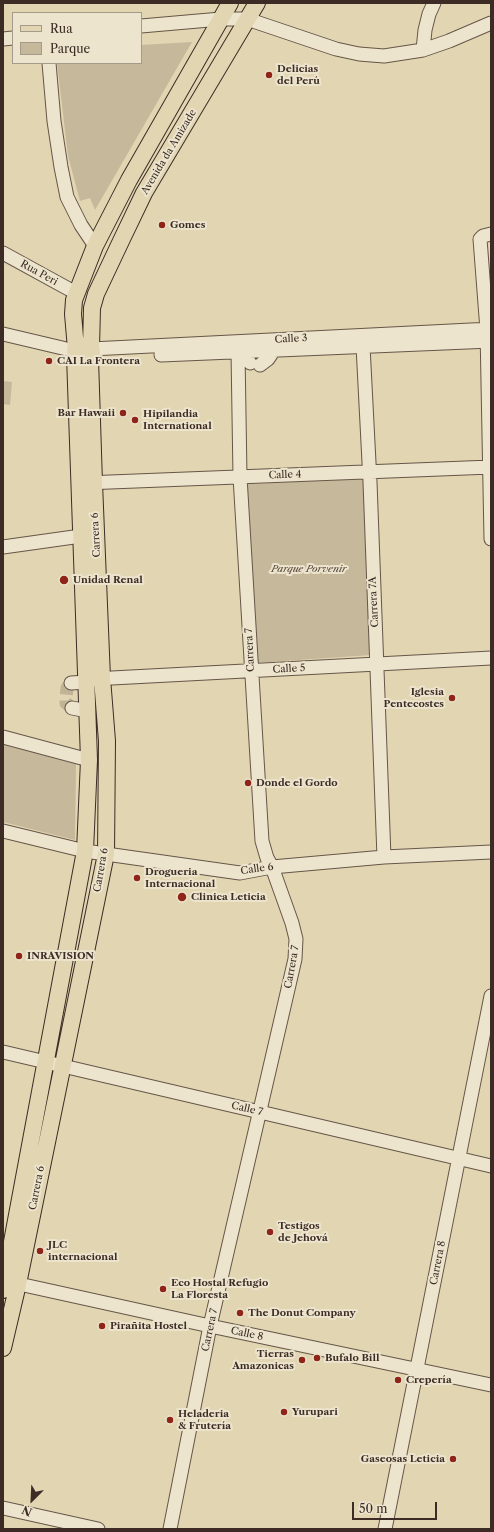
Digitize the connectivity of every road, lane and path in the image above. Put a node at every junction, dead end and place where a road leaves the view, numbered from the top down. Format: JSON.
{"nodes":[{"id":1,"x":230,"y":3,"type":"edge"},
{"id":2,"x":257,"y":3,"type":"edge"},
{"id":3,"x":434,"y":3,"type":"edge"},
{"id":4,"x":221,"y":18,"type":"junction"},
{"id":5,"x":247,"y":19,"type":"junction"},
{"id":6,"x":491,"y":23,"type":"edge"},
{"id":7,"x":142,"y":26,"type":"edge"},
{"id":8,"x":423,"y":50,"type":"junction"},
{"id":9,"x":49,"y":64,"type":"edge"},
{"id":10,"x":174,"y":103,"type":"junction"},
{"id":11,"x":192,"y":112,"type":"junction"},
{"id":12,"x":485,"y":237,"type":"edge"},
{"id":13,"x":95,"y":246,"type":"junction"},
{"id":14,"x":3,"y":252,"type":"edge"},
{"id":15,"x":75,"y":297,"type":"junction"},
{"id":16,"x":92,"y":308,"type":"joint"},
{"id":17,"x":3,"y":334,"type":"edge"},
{"id":18,"x":489,"y":335,"type":"edge"},
{"id":19,"x":363,"y":346,"type":"junction"},
{"id":20,"x":274,"y":350,"type":"junction"},
{"id":21,"x":240,"y":352,"type":"junction"},
{"id":22,"x":84,"y":353,"type":"junction"},
{"id":23,"x":490,"y":467,"type":"edge"},
{"id":24,"x":370,"y":472,"type":"junction"},
{"id":25,"x":240,"y":477,"type":"junction"},
{"id":26,"x":87,"y":483,"type":"junction"},
{"id":27,"x":81,"y":536,"type":"junction"},
{"id":28,"x":491,"y":539,"type":"edge"},
{"id":29,"x":3,"y":547,"type":"edge"},
{"id":30,"x":491,"y":658,"type":"edge"},
{"id":31,"x":377,"y":664,"type":"junction"},
{"id":32,"x":251,"y":671,"type":"junction"},
{"id":33,"x":92,"y":680,"type":"junction"},
{"id":34,"x":71,"y":683,"type":"dead end"},
{"id":35,"x":72,"y":708,"type":"dead end"},
{"id":36,"x":88,"y":712,"type":"junction"},
{"id":37,"x":3,"y":737,"type":"edge"},
{"id":38,"x":89,"y":760,"type":"junction"},
{"id":39,"x":3,"y":831,"type":"edge"},
{"id":40,"x":84,"y":851,"type":"junction"},
{"id":41,"x":491,"y":852,"type":"edge"},
{"id":42,"x":106,"y":854,"type":"junction"},
{"id":43,"x":384,"y":857,"type":"junction"},
{"id":44,"x":272,"y":867,"type":"junction"},
{"id":45,"x":491,"y":996,"type":"edge"},
{"id":46,"x":3,"y":1052,"type":"edge"},
{"id":47,"x":46,"y":1062,"type":"junction"},
{"id":48,"x":62,"y":1065,"type":"junction"},
{"id":49,"x":260,"y":1112,"type":"junction"},
{"id":50,"x":459,"y":1158,"type":"junction"},
{"id":51,"x":491,"y":1166,"type":"edge"},
{"id":52,"x":7,"y":1284,"type":"edge"},
{"id":53,"x":210,"y":1326,"type":"junction"},
{"id":54,"x":3,"y":1348,"type":"edge"},
{"id":55,"x":417,"y":1370,"type":"junction"},
{"id":56,"x":491,"y":1385,"type":"edge"},
{"id":57,"x":3,"y":1508,"type":"edge"},
{"id":58,"x":98,"y":1529,"type":"edge"},
{"id":59,"x":170,"y":1529,"type":"edge"},
{"id":60,"x":385,"y":1529,"type":"edge"}],
"edges":[{"from":1,"to":4,"type":"main road","name":"Avenida da Amizade"},
{"from":2,"to":5,"type":"main road","name":"Avenida da Amizade"},
{"from":3,"to":8,"type":"street"},
{"from":4,"to":5,"type":"street"},
{"from":4,"to":7,"type":"street"},
{"from":4,"to":10,"type":"main road","name":"Avenida da Amizade"},
{"from":5,"to":8,"type":"street"},
{"from":5,"to":11,"type":"main road","name":"Avenida da Amizade"},
{"from":6,"to":8,"type":"street"},
{"from":9,"to":13,"type":"street"},
{"from":10,"to":11,"type":"main road"},
{"from":10,"to":13,"type":"main road","name":"Avenida da Amizade"},
{"from":11,"to":16,"type":"main road","name":"Avenida da Amizade"},
{"from":12,"to":18,"type":"street"},
{"from":13,"to":15,"type":"main road","name":"Avenida da Amizade"},
{"from":14,"to":15,"type":"street","name":"Rua Peri"},
{"from":15,"to":22,"type":"main road","name":"Carrera 6"},
{"from":16,"to":22,"type":"main road","name":"Carrera 6"},
{"from":17,"to":22,"type":"street","name":"Calle 3"},
{"from":18,"to":19,"type":"street","name":"Calle 3"},
{"from":18,"to":22,"type":"street","name":"Calle 3"},
{"from":18,"to":23,"type":"street"},
{"from":19,"to":20,"type":"street","name":"Calle 3"},
{"from":19,"to":24,"type":"street","name":"Carrera 7A"},
{"from":20,"to":21,"type":"street","name":"Calle 3"},
{"from":20,"to":21,"type":"street"},
{"from":21,"to":22,"type":"street","name":"Calle 3"},
{"from":21,"to":25,"type":"street","name":"Carrera 7"},
{"from":22,"to":26,"type":"main road","name":"Carrera 6"},
{"from":23,"to":24,"type":"street","name":"Calle 4"},
{"from":23,"to":28,"type":"street"},
{"from":24,"to":25,"type":"street","name":"Calle 4"},
{"from":24,"to":31,"type":"street","name":"Carrera 7A"},
{"from":25,"to":26,"type":"street","name":"Calle 4"},
{"from":25,"to":32,"type":"street","name":"Carrera 7"},
{"from":26,"to":27,"type":"main road","name":"Carrera 6"},
{"from":26,"to":33,"type":"main road","name":"Carrera 6"},
{"from":27,"to":29,"type":"street"},
{"from":27,"to":33,"type":"main road","name":"Carrera 6"},
{"from":30,"to":31,"type":"street","name":"Calle 5"},
{"from":31,"to":32,"type":"street","name":"Calle 5"},
{"from":31,"to":43,"type":"street","name":"Carrera 7A"},
{"from":32,"to":33,"type":"street","name":"Calle 5"},
{"from":32,"to":44,"type":"street","name":"Carrera 7"},
{"from":33,"to":34,"type":"street","name":"Calle 5"},
{"from":33,"to":36,"type":"main road","name":"Carrera 6"},
{"from":33,"to":42,"type":"main road","name":"Carrera 6"},
{"from":35,"to":36,"type":"street"},
{"from":36,"to":38,"type":"main road","name":"Carrera 6"},
{"from":37,"to":38,"type":"street"},
{"from":38,"to":40,"type":"main road","name":"Carrera 6"},
{"from":39,"to":40,"type":"street","name":"Calle 6"},
{"from":40,"to":42,"type":"street","name":"Calle 6"},
{"from":40,"to":47,"type":"main road","name":"Carrera 6"},
{"from":41,"to":43,"type":"street","name":"Calle 6"},
{"from":42,"to":44,"type":"street","name":"Calle 6"},
{"from":42,"to":48,"type":"main road","name":"Carrera 6"},
{"from":43,"to":44,"type":"street","name":"Calle 6"},
{"from":44,"to":49,"type":"street","name":"Carrera 7"},
{"from":45,"to":50,"type":"street","name":"Carrera 8"},
{"from":46,"to":47,"type":"street","name":"Calle 7"},
{"from":47,"to":48,"type":"street","name":"Calle 7"},
{"from":47,"to":52,"type":"main road","name":"Carrera 6"},
{"from":48,"to":49,"type":"street","name":"Calle 7"},
{"from":48,"to":52,"type":"main road","name":"Carrera 6"},
{"from":49,"to":50,"type":"street","name":"Calle 7"},
{"from":49,"to":53,"type":"street","name":"Carrera 7"},
{"from":50,"to":51,"type":"street","name":"Calle 7"},
{"from":50,"to":55,"type":"street","name":"Carrera 8"},
{"from":52,"to":53,"type":"street","name":"Calle 8"},
{"from":52,"to":54,"type":"main road","name":"Carrera 6"},
{"from":53,"to":55,"type":"street","name":"Calle 8"},
{"from":53,"to":59,"type":"street","name":"Carrera 7"},
{"from":55,"to":56,"type":"street","name":"Calle 8"},
{"from":55,"to":60,"type":"street","name":"Carrera 8"},
{"from":57,"to":58,"type":"street"}]}
